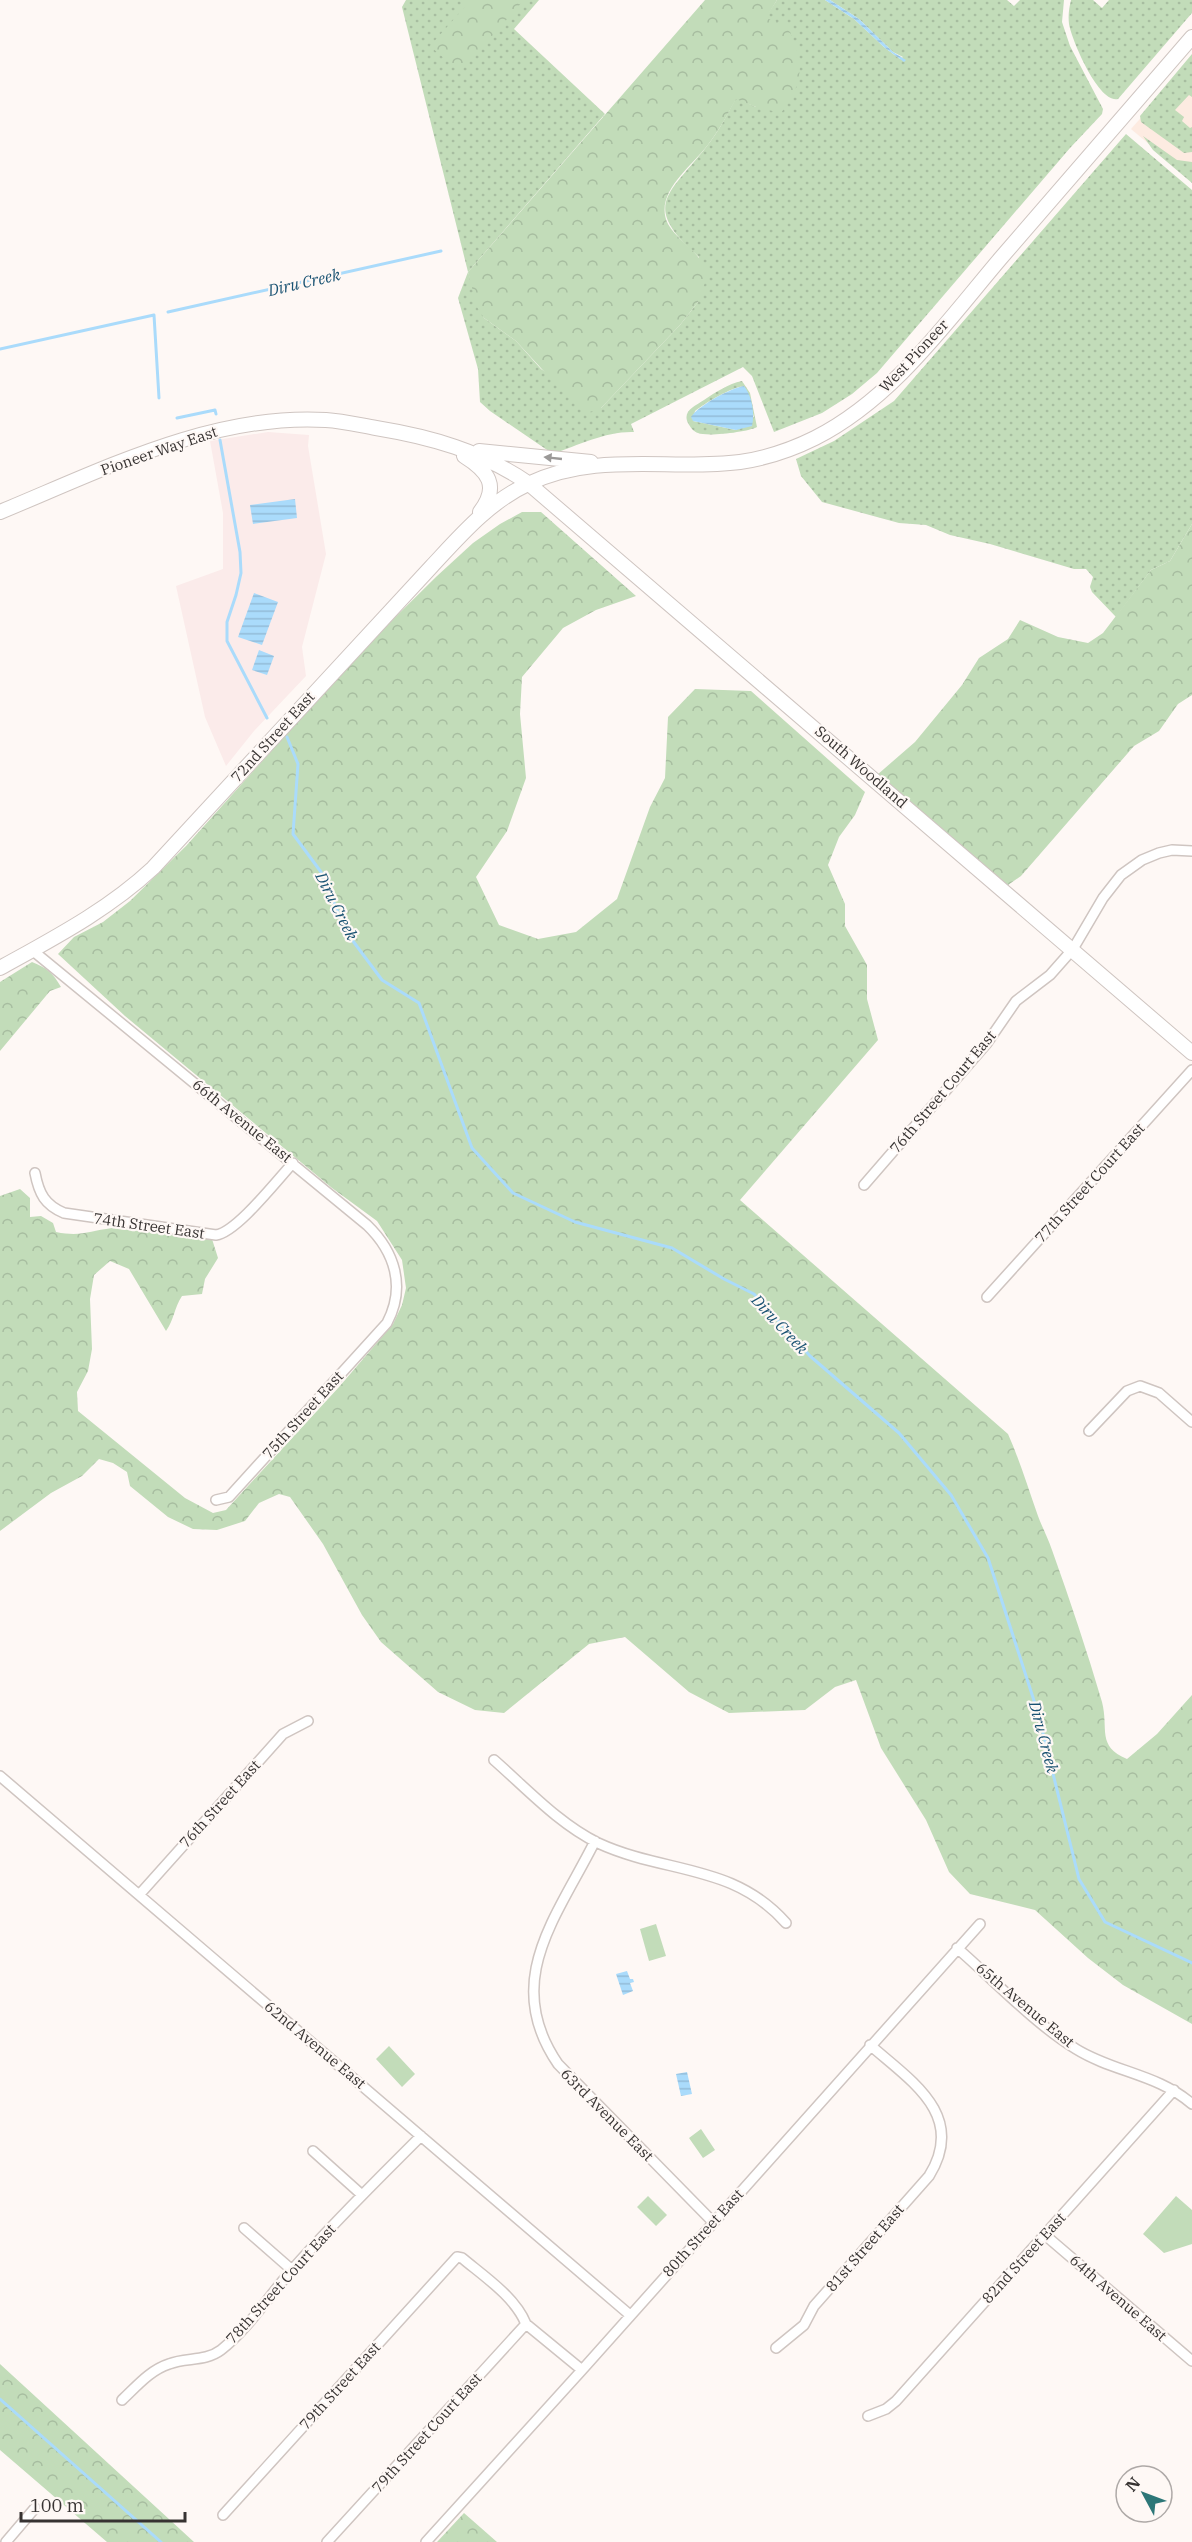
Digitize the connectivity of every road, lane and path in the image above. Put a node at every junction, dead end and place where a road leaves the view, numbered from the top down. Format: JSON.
{"nodes":[{"id":1,"x":1192,"y":37,"type":"edge"},
{"id":2,"x":439,"y":441,"type":"junction"},
{"id":3,"x":467,"y":450,"type":"junction"},
{"id":4,"x":611,"y":464,"type":"junction"},
{"id":5,"x":528,"y":483,"type":"junction"},
{"id":6,"x":0,"y":512,"type":"edge"},
{"id":7,"x":464,"y":532,"type":"junction"},
{"id":8,"x":1192,"y":851,"type":"edge"},
{"id":9,"x":1073,"y":949,"type":"junction"},
{"id":10,"x":32,"y":950,"type":"junction"},
{"id":11,"x":0,"y":968,"type":"edge"},
{"id":12,"x":1192,"y":1053,"type":"edge"},
{"id":13,"x":1192,"y":1070,"type":"edge"},
{"id":14,"x":293,"y":1162,"type":"junction"},
{"id":15,"x":35,"y":1173,"type":"dead end"},
{"id":16,"x":864,"y":1185,"type":"dead end"},
{"id":17,"x":987,"y":1297,"type":"dead end"},
{"id":18,"x":387,"y":1323,"type":"joint"},
{"id":19,"x":1192,"y":1422,"type":"edge"},
{"id":20,"x":1089,"y":1431,"type":"dead end"},
{"id":21,"x":216,"y":1500,"type":"dead end"},
{"id":22,"x":308,"y":1721,"type":"dead end"},
{"id":23,"x":494,"y":1760,"type":"dead end"},
{"id":24,"x":0,"y":1776,"type":"edge"},
{"id":25,"x":595,"y":1841,"type":"junction"},
{"id":26,"x":139,"y":1895,"type":"junction"},
{"id":27,"x":786,"y":1923,"type":"dead end"},
{"id":28,"x":980,"y":1924,"type":"dead end"},
{"id":29,"x":957,"y":1947,"type":"junction"},
{"id":30,"x":870,"y":2045,"type":"junction"},
{"id":31,"x":1174,"y":2090,"type":"junction"},
{"id":32,"x":1192,"y":2104,"type":"edge"},
{"id":33,"x":421,"y":2136,"type":"junction"},
{"id":34,"x":313,"y":2151,"type":"dead end"},
{"id":35,"x":362,"y":2195,"type":"junction"},
{"id":36,"x":713,"y":2222,"type":"junction"},
{"id":37,"x":244,"y":2228,"type":"dead end"},
{"id":38,"x":1045,"y":2235,"type":"junction"},
{"id":39,"x":292,"y":2270,"type":"junction"},
{"id":40,"x":630,"y":2315,"type":"junction"},
{"id":41,"x":526,"y":2324,"type":"junction"},
{"id":42,"x":777,"y":2348,"type":"dead end"},
{"id":43,"x":1192,"y":2361,"type":"edge"},
{"id":44,"x":582,"y":2370,"type":"junction"},
{"id":45,"x":122,"y":2400,"type":"dead end"},
{"id":46,"x":868,"y":2416,"type":"dead end"},
{"id":47,"x":35,"y":2508,"type":"dead end"},
{"id":48,"x":223,"y":2515,"type":"dead end"},
{"id":49,"x":6,"y":2542,"type":"edge"},
{"id":50,"x":327,"y":2542,"type":"edge"},
{"id":51,"x":426,"y":2542,"type":"edge"}],
"edges":[{"from":1,"to":4,"type":"main road","name":"West Pioneer"},
{"from":2,"to":3,"type":"main road","name":"Pioneer Way East"},
{"from":2,"to":6,"type":"main road","name":"Pioneer Way East"},
{"from":2,"to":7,"type":"main road"},
{"from":4,"to":3,"type":"main road","one_way":true},
{"from":3,"to":5,"type":"main road","name":"Pioneer Way East"},
{"from":4,"to":5,"type":"main road","name":"West Pioneer"},
{"from":5,"to":7,"type":"main road","name":"72nd Street East"},
{"from":5,"to":9,"type":"main road","name":"South Woodland"},
{"from":7,"to":10,"type":"main road","name":"72nd Street East"},
{"from":8,"to":9,"type":"street","name":"76th Street Court East"},
{"from":9,"to":12,"type":"main road","name":"South Woodland"},
{"from":9,"to":16,"type":"street","name":"76th Street Court East"},
{"from":10,"to":11,"type":"main road","name":"72nd Street East"},
{"from":10,"to":14,"type":"street","name":"66th Avenue East"},
{"from":13,"to":17,"type":"street","name":"77th Street Court East"},
{"from":14,"to":15,"type":"street","name":"74th Street East"},
{"from":14,"to":18,"type":"street","name":"66th Avenue East"},
{"from":18,"to":21,"type":"street","name":"75th Street East"},
{"from":19,"to":20,"type":"street"},
{"from":22,"to":26,"type":"street","name":"76th Street East"},
{"from":23,"to":25,"type":"street"},
{"from":24,"to":26,"type":"street","name":"62nd Avenue East"},
{"from":25,"to":27,"type":"street"},
{"from":25,"to":36,"type":"street","name":"63rd Avenue East"},
{"from":26,"to":33,"type":"street","name":"62nd Avenue East"},
{"from":28,"to":29,"type":"street","name":"80th Street East"},
{"from":29,"to":30,"type":"street","name":"80th Street East"},
{"from":29,"to":31,"type":"street","name":"65th Avenue East"},
{"from":30,"to":36,"type":"street","name":"80th Street East"},
{"from":30,"to":42,"type":"street","name":"81st Street East"},
{"from":31,"to":32,"type":"street","name":"65th Avenue East"},
{"from":31,"to":38,"type":"street","name":"82nd Street East"},
{"from":33,"to":35,"type":"street","name":"78th Street Court East"},
{"from":33,"to":40,"type":"street","name":"62nd Avenue East"},
{"from":34,"to":35,"type":"street"},
{"from":35,"to":39,"type":"street","name":"78th Street Court East"},
{"from":36,"to":40,"type":"street","name":"80th Street East"},
{"from":37,"to":39,"type":"street"},
{"from":38,"to":43,"type":"street","name":"64th Avenue East"},
{"from":38,"to":46,"type":"street","name":"82nd Street East"},
{"from":39,"to":45,"type":"street","name":"78th Street Court East"},
{"from":40,"to":44,"type":"street","name":"80th Street East"},
{"from":41,"to":44,"type":"street"},
{"from":41,"to":48,"type":"street","name":"79th Street East"},
{"from":41,"to":50,"type":"street","name":"79th Street Court East"},
{"from":44,"to":51,"type":"street","name":"80th Street East"},
{"from":47,"to":49,"type":"street"}]}
